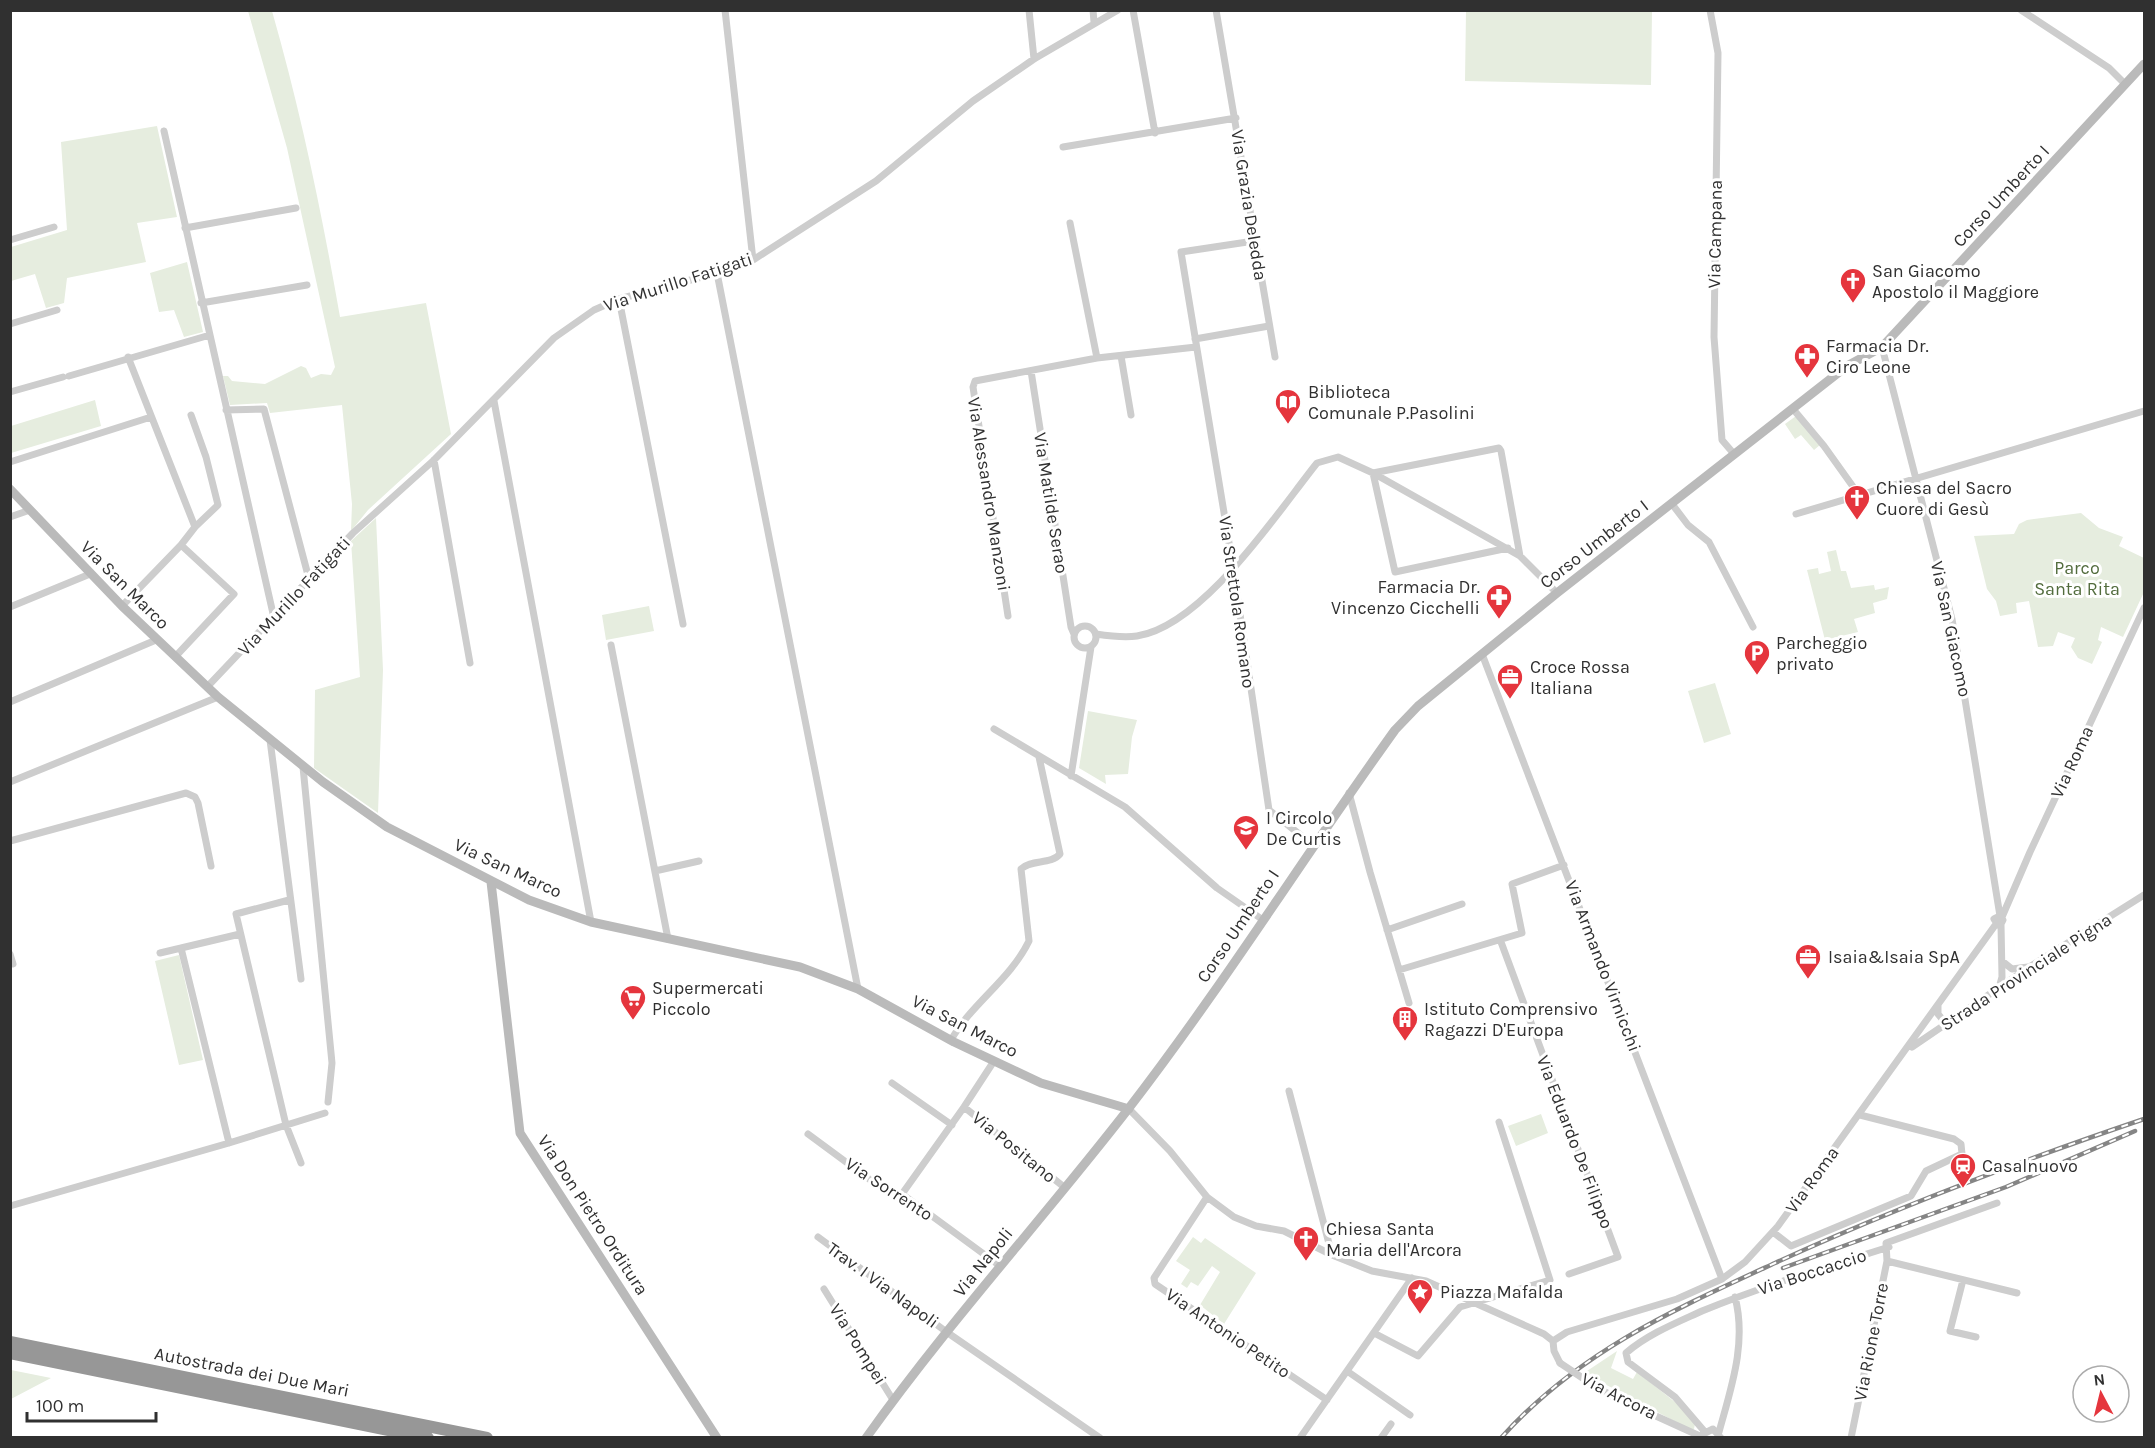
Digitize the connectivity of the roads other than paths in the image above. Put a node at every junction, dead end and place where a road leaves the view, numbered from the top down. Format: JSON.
{"nodes":[{"id":1,"x":725,"y":10,"type":"edge"},
{"id":2,"x":1029,"y":10,"type":"edge"},
{"id":3,"x":1093,"y":10,"type":"edge"},
{"id":4,"x":1118,"y":10,"type":"edge"},
{"id":5,"x":1133,"y":10,"type":"edge"},
{"id":6,"x":1216,"y":10,"type":"edge"},
{"id":7,"x":1710,"y":10,"type":"edge"},
{"id":8,"x":2021,"y":10,"type":"edge"},
{"id":9,"x":1094,"y":22,"type":"junction"},
{"id":10,"x":1034,"y":58,"type":"junction"},
{"id":11,"x":2145,"y":64,"type":"edge"},
{"id":12,"x":2125,"y":84,"type":"junction"},
{"id":13,"x":1236,"y":118,"type":"junction"},
{"id":14,"x":164,"y":131,"type":"dead end"},
{"id":15,"x":1155,"y":133,"type":"junction"},
{"id":16,"x":1063,"y":147,"type":"dead end"},
{"id":17,"x":296,"y":208,"type":"dead end"},
{"id":18,"x":1070,"y":223,"type":"dead end"},
{"id":19,"x":54,"y":227,"type":"dead end"},
{"id":20,"x":185,"y":228,"type":"junction"},
{"id":21,"x":10,"y":240,"type":"edge"},
{"id":22,"x":1254,"y":241,"type":"junction"},
{"id":23,"x":753,"y":260,"type":"junction"},
{"id":24,"x":717,"y":273,"type":"junction"},
{"id":25,"x":307,"y":285,"type":"dead end"},
{"id":26,"x":619,"y":299,"type":"junction"},
{"id":27,"x":201,"y":303,"type":"junction"},
{"id":28,"x":57,"y":310,"type":"dead end"},
{"id":29,"x":10,"y":324,"type":"edge"},
{"id":30,"x":1269,"y":326,"type":"junction"},
{"id":31,"x":210,"y":335,"type":"junction"},
{"id":32,"x":1196,"y":339,"type":"junction"},
{"id":33,"x":1196,"y":347,"type":"junction"},
{"id":34,"x":1882,"y":347,"type":"junction"},
{"id":35,"x":1121,"y":356,"type":"junction"},
{"id":36,"x":128,"y":357,"type":"junction"},
{"id":37,"x":1275,"y":357,"type":"dead end"},
{"id":38,"x":1097,"y":358,"type":"junction"},
{"id":39,"x":1031,"y":371,"type":"junction"},
{"id":40,"x":10,"y":392,"type":"edge"},
{"id":41,"x":494,"y":401,"type":"junction"},
{"id":42,"x":226,"y":410,"type":"junction"},
{"id":43,"x":1793,"y":410,"type":"junction"},
{"id":44,"x":2145,"y":411,"type":"edge"},
{"id":45,"x":1131,"y":415,"type":"dead end"},
{"id":46,"x":191,"y":416,"type":"dead end"},
{"id":47,"x":151,"y":417,"type":"junction"},
{"id":48,"x":1734,"y":454,"type":"junction"},
{"id":49,"x":434,"y":460,"type":"junction"},
{"id":50,"x":10,"y":462,"type":"edge"},
{"id":51,"x":1373,"y":473,"type":"junction"},
{"id":52,"x":1916,"y":478,"type":"junction"},
{"id":53,"x":10,"y":489,"type":"edge"},
{"id":54,"x":1859,"y":495,"type":"junction"},
{"id":55,"x":1672,"y":504,"type":"junction"},
{"id":56,"x":30,"y":510,"type":"junction"},
{"id":57,"x":1796,"y":514,"type":"dead end"},
{"id":58,"x":10,"y":518,"type":"edge"},
{"id":59,"x":195,"y":527,"type":"junction"},
{"id":60,"x":181,"y":544,"type":"junction"},
{"id":61,"x":1508,"y":548,"type":"junction"},
{"id":62,"x":1520,"y":556,"type":"junction"},
{"id":63,"x":1233,"y":567,"type":"junction"},
{"id":64,"x":90,"y":574,"type":"junction"},
{"id":65,"x":309,"y":579,"type":"junction"},
{"id":66,"x":1557,"y":593,"type":"junction"},
{"id":67,"x":122,"y":606,"type":"junction"},
{"id":68,"x":10,"y":608,"type":"edge"},
{"id":69,"x":2145,"y":608,"type":"edge"},
{"id":70,"x":1008,"y":616,"type":"dead end"},
{"id":71,"x":274,"y":618,"type":"junction"},
{"id":72,"x":683,"y":624,"type":"dead end"},
{"id":73,"x":1753,"y":627,"type":"dead end"},
{"id":74,"x":1074,"y":634,"type":"junction"},
{"id":75,"x":1096,"y":634,"type":"junction"},
{"id":76,"x":156,"y":640,"type":"junction"},
{"id":77,"x":611,"y":645,"type":"dead end"},
{"id":78,"x":1091,"y":646,"type":"junction"},
{"id":79,"x":1482,"y":654,"type":"junction"},
{"id":80,"x":175,"y":657,"type":"junction"},
{"id":81,"x":470,"y":663,"type":"dead end"},
{"id":82,"x":207,"y":686,"type":"junction"},
{"id":83,"x":218,"y":697,"type":"junction"},
{"id":84,"x":10,"y":702,"type":"edge"},
{"id":85,"x":994,"y":729,"type":"dead end"},
{"id":86,"x":270,"y":740,"type":"junction"},
{"id":87,"x":1039,"y":757,"type":"junction"},
{"id":88,"x":303,"y":767,"type":"junction"},
{"id":89,"x":1071,"y":776,"type":"junction"},
{"id":90,"x":10,"y":782,"type":"edge"},
{"id":91,"x":1349,"y":793,"type":"junction"},
{"id":92,"x":10,"y":841,"type":"edge"},
{"id":93,"x":1313,"y":845,"type":"junction"},
{"id":94,"x":699,"y":861,"type":"dead end"},
{"id":95,"x":211,"y":866,"type":"dead end"},
{"id":96,"x":1564,"y":866,"type":"junction"},
{"id":97,"x":655,"y":871,"type":"junction"},
{"id":98,"x":491,"y":882,"type":"junction"},
{"id":99,"x":2145,"y":895,"type":"edge"},
{"id":100,"x":288,"y":900,"type":"junction"},
{"id":101,"x":1462,"y":904,"type":"dead end"},
{"id":102,"x":1263,"y":920,"type":"junction"},
{"id":103,"x":2000,"y":920,"type":"junction"},
{"id":104,"x":591,"y":922,"type":"junction"},
{"id":105,"x":1387,"y":930,"type":"junction"},
{"id":106,"x":240,"y":934,"type":"junction"},
{"id":107,"x":668,"y":939,"type":"junction"},
{"id":108,"x":1501,"y":942,"type":"junction"},
{"id":109,"x":181,"y":948,"type":"junction"},
{"id":110,"x":160,"y":953,"type":"dead end"},
{"id":111,"x":10,"y":954,"type":"edge"},
{"id":112,"x":2002,"y":961,"type":"junction"},
{"id":113,"x":13,"y":964,"type":"dead end"},
{"id":114,"x":2031,"y":966,"type":"junction"},
{"id":115,"x":1399,"y":970,"type":"junction"},
{"id":116,"x":301,"y":979,"type":"dead end"},
{"id":117,"x":1999,"y":988,"type":"junction"},
{"id":118,"x":858,"y":989,"type":"junction"},
{"id":119,"x":1409,"y":1003,"type":"dead end"},
{"id":120,"x":1938,"y":1005,"type":"junction"},
{"id":121,"x":1953,"y":1019,"type":"junction"},
{"id":122,"x":951,"y":1040,"type":"junction"},
{"id":123,"x":1908,"y":1050,"type":"junction"},
{"id":124,"x":994,"y":1061,"type":"junction"},
{"id":125,"x":891,"y":1083,"type":"dead end"},
{"id":126,"x":1289,"y":1091,"type":"dead end"},
{"id":127,"x":328,"y":1102,"type":"dead end"},
{"id":128,"x":964,"y":1107,"type":"junction"},
{"id":129,"x":1128,"y":1109,"type":"junction"},
{"id":130,"x":325,"y":1113,"type":"dead end"},
{"id":131,"x":1860,"y":1115,"type":"junction"},
{"id":132,"x":1499,"y":1122,"type":"dead end"},
{"id":133,"x":286,"y":1125,"type":"junction"},
{"id":134,"x":952,"y":1125,"type":"junction"},
{"id":135,"x":808,"y":1134,"type":"dead end"},
{"id":136,"x":229,"y":1143,"type":"junction"},
{"id":137,"x":301,"y":1163,"type":"dead end"},
{"id":138,"x":1064,"y":1187,"type":"junction"},
{"id":139,"x":902,"y":1194,"type":"junction"},
{"id":140,"x":1207,"y":1197,"type":"junction"},
{"id":141,"x":1997,"y":1203,"type":"dead end"},
{"id":142,"x":10,"y":1206,"type":"edge"},
{"id":143,"x":1773,"y":1232,"type":"junction"},
{"id":144,"x":818,"y":1237,"type":"dead end"},
{"id":145,"x":1889,"y":1247,"type":"junction"},
{"id":146,"x":1332,"y":1255,"type":"junction"},
{"id":147,"x":1887,"y":1262,"type":"junction"},
{"id":148,"x":1000,"y":1266,"type":"junction"},
{"id":149,"x":1569,"y":1274,"type":"dead end"},
{"id":150,"x":1412,"y":1278,"type":"junction"},
{"id":151,"x":1722,"y":1279,"type":"junction"},
{"id":152,"x":1963,"y":1280,"type":"junction"},
{"id":153,"x":824,"y":1289,"type":"dead end"},
{"id":154,"x":2017,"y":1293,"type":"dead end"},
{"id":155,"x":1735,"y":1298,"type":"junction"},
{"id":156,"x":1474,"y":1302,"type":"junction"},
{"id":157,"x":948,"y":1332,"type":"junction"},
{"id":158,"x":1374,"y":1333,"type":"junction"},
{"id":159,"x":1976,"y":1337,"type":"dead end"},
{"id":160,"x":1553,"y":1341,"type":"junction"},
{"id":161,"x":10,"y":1342,"type":"edge"},
{"id":162,"x":10,"y":1353,"type":"edge"},
{"id":163,"x":1347,"y":1371,"type":"junction"},
{"id":164,"x":893,"y":1400,"type":"junction"},
{"id":165,"x":1327,"y":1400,"type":"junction"},
{"id":166,"x":1410,"y":1415,"type":"dead end"},
{"id":167,"x":1391,"y":1424,"type":"dead end"},
{"id":168,"x":1691,"y":1435,"type":"edge"},
{"id":169,"x":1703,"y":1435,"type":"edge"},
{"id":170,"x":1720,"y":1435,"type":"edge"},
{"id":171,"x":428,"y":1437,"type":"edge"},
{"id":172,"x":487,"y":1437,"type":"edge"},
{"id":173,"x":717,"y":1437,"type":"edge"},
{"id":174,"x":866,"y":1437,"type":"edge"},
{"id":175,"x":1100,"y":1437,"type":"edge"},
{"id":176,"x":1300,"y":1437,"type":"edge"},
{"id":177,"x":1381,"y":1437,"type":"edge"},
{"id":178,"x":1851,"y":1437,"type":"edge"}],
"edges":[{"from":1,"to":23,"type":"street"},
{"from":2,"to":10,"type":"street"},
{"from":3,"to":9,"type":"street"},
{"from":4,"to":9,"type":"street","name":"Via Murillo Fatigati"},
{"from":5,"to":15,"type":"street"},
{"from":6,"to":13,"type":"street","name":"Via Grazia Deledda"},
{"from":7,"to":48,"type":"street","name":"Via Campana"},
{"from":8,"to":12,"type":"street"},
{"from":9,"to":10,"type":"street","name":"Via Murillo Fatigati"},
{"from":10,"to":23,"type":"street","name":"Via Murillo Fatigati"},
{"from":11,"to":12,"type":"main road","name":"Corso Umberto I"},
{"from":12,"to":34,"type":"main road","name":"Corso Umberto I"},
{"from":13,"to":15,"type":"street"},
{"from":13,"to":22,"type":"street","name":"Via Grazia Deledda"},
{"from":14,"to":20,"type":"street"},
{"from":15,"to":16,"type":"street"},
{"from":17,"to":20,"type":"street"},
{"from":18,"to":38,"type":"street"},
{"from":19,"to":21,"type":"street"},
{"from":20,"to":27,"type":"street"},
{"from":22,"to":30,"type":"street","name":"Via Grazia Deledda"},
{"from":22,"to":32,"type":"street","name":"Via Strettola Romano"},
{"from":23,"to":24,"type":"street","name":"Via Murillo Fatigati"},
{"from":24,"to":26,"type":"street","name":"Via Murillo Fatigati"},
{"from":24,"to":118,"type":"street"},
{"from":25,"to":27,"type":"street"},
{"from":26,"to":41,"type":"street","name":"Via Murillo Fatigati"},
{"from":26,"to":72,"type":"street"},
{"from":27,"to":31,"type":"street"},
{"from":28,"to":29,"type":"street"},
{"from":30,"to":32,"type":"street"},
{"from":30,"to":37,"type":"street","name":"Via Grazia Deledda"},
{"from":31,"to":36,"type":"street"},
{"from":31,"to":42,"type":"street"},
{"from":32,"to":33,"type":"street","name":"Via Strettola Romano"},
{"from":33,"to":35,"type":"street","name":"Via Alessandro Manzoni"},
{"from":33,"to":63,"type":"street","name":"Via Strettola Romano"},
{"from":34,"to":43,"type":"main road","name":"Corso Umberto I"},
{"from":34,"to":52,"type":"street","name":"Via San Giacomo"},
{"from":35,"to":38,"type":"street","name":"Via Alessandro Manzoni"},
{"from":35,"to":45,"type":"street"},
{"from":36,"to":40,"type":"street"},
{"from":36,"to":47,"type":"street"},
{"from":38,"to":39,"type":"street","name":"Via Alessandro Manzoni"},
{"from":39,"to":70,"type":"street","name":"Via Alessandro Manzoni"},
{"from":39,"to":74,"type":"street","name":"Via Matilde Serao"},
{"from":41,"to":49,"type":"street","name":"Via Murillo Fatigati"},
{"from":41,"to":104,"type":"street"},
{"from":42,"to":65,"type":"street"},
{"from":42,"to":71,"type":"street"},
{"from":43,"to":48,"type":"main road","name":"Corso Umberto I"},
{"from":43,"to":54,"type":"street"},
{"from":44,"to":52,"type":"street"},
{"from":46,"to":59,"type":"street"},
{"from":47,"to":50,"type":"street"},
{"from":47,"to":59,"type":"street"},
{"from":48,"to":55,"type":"main road","name":"Corso Umberto I"},
{"from":49,"to":65,"type":"street","name":"Via Murillo Fatigati"},
{"from":49,"to":81,"type":"street"},
{"from":51,"to":61,"type":"street"},
{"from":51,"to":61,"type":"street"},
{"from":51,"to":62,"type":"street"},
{"from":51,"to":63,"type":"street"},
{"from":52,"to":54,"type":"street"},
{"from":52,"to":103,"type":"street","name":"Via San Giacomo"},
{"from":53,"to":56,"type":"main road","name":"Via San Marco"},
{"from":54,"to":57,"type":"street"},
{"from":55,"to":66,"type":"main road","name":"Corso Umberto I"},
{"from":55,"to":73,"type":"street"},
{"from":56,"to":58,"type":"street"},
{"from":56,"to":64,"type":"main road","name":"Via San Marco"},
{"from":59,"to":60,"type":"street"},
{"from":60,"to":67,"type":"street"},
{"from":60,"to":80,"type":"street"},
{"from":61,"to":62,"type":"street"},
{"from":62,"to":66,"type":"street"},
{"from":63,"to":75,"type":"street"},
{"from":63,"to":93,"type":"street","name":"Via Strettola Romano"},
{"from":64,"to":67,"type":"main road","name":"Via San Marco"},
{"from":64,"to":68,"type":"street"},
{"from":65,"to":71,"type":"street","name":"Via Murillo Fatigati"},
{"from":66,"to":79,"type":"main road","name":"Corso Umberto I"},
{"from":67,"to":76,"type":"main road","name":"Via San Marco"},
{"from":69,"to":103,"type":"street","name":"Via Roma"},
{"from":71,"to":82,"type":"street","name":"Via Murillo Fatigati"},
{"from":74,"to":75,"type":"street"},
{"from":74,"to":78,"type":"street"},
{"from":75,"to":78,"type":"street"},
{"from":76,"to":80,"type":"main road","name":"Via San Marco"},
{"from":76,"to":84,"type":"street"},
{"from":77,"to":97,"type":"street"},
{"from":78,"to":89,"type":"street"},
{"from":79,"to":91,"type":"main road","name":"Corso Umberto I"},
{"from":79,"to":96,"type":"street","name":"Via Armando Virnicchi"},
{"from":80,"to":82,"type":"main road","name":"Via San Marco"},
{"from":82,"to":83,"type":"main road","name":"Via San Marco"},
{"from":83,"to":86,"type":"main road","name":"Via San Marco"},
{"from":83,"to":90,"type":"street"},
{"from":85,"to":87,"type":"street"},
{"from":86,"to":88,"type":"main road","name":"Via San Marco"},
{"from":86,"to":100,"type":"street"},
{"from":87,"to":89,"type":"street"},
{"from":87,"to":122,"type":"street"},
{"from":88,"to":98,"type":"main road","name":"Via San Marco"},
{"from":88,"to":127,"type":"street"},
{"from":89,"to":102,"type":"street"},
{"from":91,"to":93,"type":"main road","name":"Corso Umberto I"},
{"from":91,"to":105,"type":"street"},
{"from":92,"to":95,"type":"street"},
{"from":93,"to":102,"type":"main road","name":"Corso Umberto I"},
{"from":94,"to":97,"type":"street"},
{"from":96,"to":108,"type":"street"},
{"from":96,"to":151,"type":"street","name":"Via Armando Virnicchi"},
{"from":97,"to":107,"type":"street"},
{"from":98,"to":104,"type":"main road","name":"Via San Marco"},
{"from":98,"to":173,"type":"main road","name":"Via Don Pietro Orditura"},
{"from":99,"to":114,"type":"street","name":"Strada Provinciale Pigna"},
{"from":100,"to":106,"type":"street"},
{"from":100,"to":116,"type":"street"},
{"from":101,"to":105,"type":"street"},
{"from":102,"to":129,"type":"main road","name":"Corso Umberto I"},
{"from":103,"to":112,"type":"street","name":"Via Roma"},
{"from":103,"to":120,"type":"street","name":"Via Roma"},
{"from":104,"to":107,"type":"main road","name":"Via San Marco"},
{"from":105,"to":115,"type":"street"},
{"from":106,"to":109,"type":"street"},
{"from":106,"to":133,"type":"street"},
{"from":107,"to":118,"type":"main road","name":"Via San Marco"},
{"from":108,"to":115,"type":"street"},
{"from":108,"to":149,"type":"street","name":"Via Eduardo De Filippo"},
{"from":109,"to":110,"type":"street"},
{"from":109,"to":136,"type":"street"},
{"from":111,"to":113,"type":"street"},
{"from":112,"to":114,"type":"street"},
{"from":112,"to":117,"type":"street","name":"Via Roma"},
{"from":114,"to":117,"type":"street","name":"Strada Provinciale Pigna"},
{"from":115,"to":119,"type":"street"},
{"from":117,"to":121,"type":"street","name":"Strada Provinciale Pigna"},
{"from":118,"to":122,"type":"main road","name":"Via San Marco"},
{"from":120,"to":121,"type":"street"},
{"from":120,"to":123,"type":"street","name":"Via Roma"},
{"from":121,"to":123,"type":"street","name":"Strada Provinciale Pigna"},
{"from":122,"to":124,"type":"main road","name":"Via San Marco"},
{"from":123,"to":131,"type":"street","name":"Via Roma"},
{"from":124,"to":128,"type":"street","name":"Via Positano"},
{"from":124,"to":129,"type":"main road","name":"Via San Marco"},
{"from":125,"to":134,"type":"street","name":"Via Positano"},
{"from":126,"to":146,"type":"street"},
{"from":128,"to":134,"type":"street","name":"Via Positano"},
{"from":128,"to":138,"type":"street","name":"Via Positano"},
{"from":129,"to":138,"type":"main road","name":"Via Napoli"},
{"from":129,"to":140,"type":"street"},
{"from":130,"to":133,"type":"street"},
{"from":131,"to":143,"type":"street","name":"Via Roma"},
{"from":131,"to":143,"type":"street"},
{"from":132,"to":156,"type":"street"},
{"from":133,"to":136,"type":"street"},
{"from":133,"to":137,"type":"street"},
{"from":134,"to":139,"type":"street","name":"Via Positano"},
{"from":135,"to":139,"type":"street","name":"Via Sorrento"},
{"from":136,"to":142,"type":"street"},
{"from":138,"to":148,"type":"main road","name":"Via Napoli"},
{"from":139,"to":148,"type":"street","name":"Via Sorrento"},
{"from":140,"to":146,"type":"street"},
{"from":140,"to":165,"type":"street","name":"Via Antonio Petito"},
{"from":141,"to":145,"type":"street","name":"Via Boccaccio"},
{"from":143,"to":151,"type":"street","name":"Via Roma"},
{"from":144,"to":157,"type":"street","name":"Trav. I Via Napoli"},
{"from":145,"to":147,"type":"street","name":"Via Rione Torre"},
{"from":145,"to":155,"type":"street","name":"Via Boccaccio"},
{"from":146,"to":150,"type":"street"},
{"from":147,"to":152,"type":"street"},
{"from":147,"to":178,"type":"street","name":"Via Rione Torre"},
{"from":148,"to":157,"type":"main road","name":"Via Napoli"},
{"from":150,"to":156,"type":"street"},
{"from":150,"to":158,"type":"street"},
{"from":151,"to":160,"type":"street","name":"Via Roma"},
{"from":152,"to":154,"type":"street"},
{"from":152,"to":159,"type":"street"},
{"from":153,"to":164,"type":"street","name":"Via Pompei"},
{"from":155,"to":169,"type":"street","name":"Via Boccaccio"},
{"from":155,"to":170,"type":"street"},
{"from":156,"to":158,"type":"street"},
{"from":156,"to":160,"type":"street"},
{"from":157,"to":164,"type":"main road","name":"Via Napoli"},
{"from":157,"to":175,"type":"street","name":"Trav. I Via Napoli"},
{"from":158,"to":163,"type":"street"},
{"from":160,"to":168,"type":"street","name":"Via Arcora","bridge":true},
{"from":161,"to":172,"type":"highway","name":"Autostrada dei Due Mari"},
{"from":162,"to":171,"type":"highway","name":"Autostrada dei Due Mari"},
{"from":163,"to":165,"type":"street"},
{"from":163,"to":166,"type":"street"},
{"from":164,"to":174,"type":"main road","name":"Via Napoli"},
{"from":165,"to":176,"type":"street"},
{"from":167,"to":177,"type":"street"},
{"from":168,"to":169,"type":"street","name":"Via Arcora"},
{"from":169,"to":170,"type":"street","name":"Via Arcora"}]}
